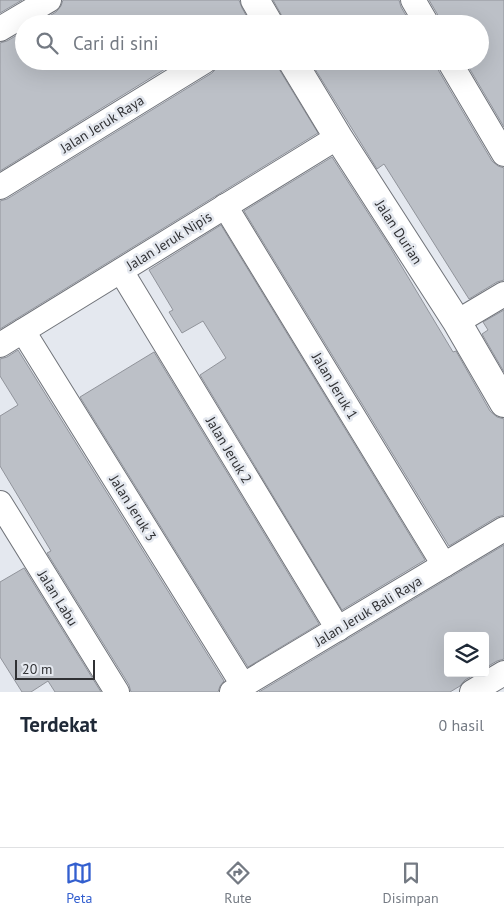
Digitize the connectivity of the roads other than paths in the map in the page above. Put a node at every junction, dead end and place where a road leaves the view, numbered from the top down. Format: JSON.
{"nodes":[{"id":1,"x":49,"y":0,"type":"edge"},
{"id":2,"x":413,"y":0,"type":"edge"},
{"id":3,"x":24,"y":15,"type":"edge"},
{"id":4,"x":422,"y":15,"type":"edge"},
{"id":5,"x":15,"y":20,"type":"edge"},
{"id":6,"x":0,"y":29,"type":"edge"},
{"id":7,"x":189,"y":70,"type":"edge"},
{"id":8,"x":297,"y":70,"type":"edge"},
{"id":9,"x":454,"y":70,"type":"edge"},
{"id":10,"x":338,"y":137,"type":"junction"},
{"id":11,"x":504,"y":154,"type":"edge"},
{"id":12,"x":0,"y":187,"type":"edge"},
{"id":13,"x":225,"y":206,"type":"junction"},
{"id":14,"x":121,"y":271,"type":"junction"},
{"id":15,"x":504,"y":294,"type":"edge"},
{"id":16,"x":457,"y":322,"type":"junction"},
{"id":17,"x":23,"y":331,"type":"junction"},
{"id":18,"x":0,"y":345,"type":"edge"},
{"id":19,"x":504,"y":403,"type":"edge"},
{"id":20,"x":0,"y":503,"type":"edge"},
{"id":21,"x":504,"y":529,"type":"edge"},
{"id":22,"x":444,"y":565,"type":"junction"},
{"id":23,"x":338,"y":628,"type":"junction"},
{"id":24,"x":504,"y":674,"type":"edge"},
{"id":25,"x":238,"y":689,"type":"edge"},
{"id":26,"x":116,"y":692,"type":"edge"},
{"id":27,"x":472,"y":692,"type":"edge"}],
"edges":[{"from":1,"to":3,"type":"street"},
{"from":2,"to":4,"type":"street"},
{"from":5,"to":6,"type":"street"},
{"from":7,"to":12,"type":"street","name":"Jalan Jeruk Raya"},
{"from":8,"to":10,"type":"street","name":"Jalan Durian"},
{"from":9,"to":11,"type":"street"},
{"from":10,"to":13,"type":"street","name":"Jalan Jeruk Nipis"},
{"from":10,"to":16,"type":"street","name":"Jalan Durian"},
{"from":13,"to":14,"type":"street","name":"Jalan Jeruk Nipis"},
{"from":13,"to":22,"type":"street","name":"Jalan Jeruk 1"},
{"from":14,"to":17,"type":"street","name":"Jalan Jeruk Nipis"},
{"from":14,"to":23,"type":"street","name":"Jalan Jeruk 2"},
{"from":15,"to":16,"type":"street"},
{"from":16,"to":19,"type":"street","name":"Jalan Durian"},
{"from":17,"to":18,"type":"street","name":"Jalan Jeruk Nipis"},
{"from":17,"to":25,"type":"street","name":"Jalan Jeruk 3"},
{"from":20,"to":26,"type":"street","name":"Jalan Labu"},
{"from":21,"to":22,"type":"street","name":"Jalan Jeruk Bali Raya"},
{"from":22,"to":23,"type":"street","name":"Jalan Jeruk Bali Raya"},
{"from":23,"to":25,"type":"street","name":"Jalan Jeruk Bali Raya"},
{"from":24,"to":27,"type":"street"}]}
